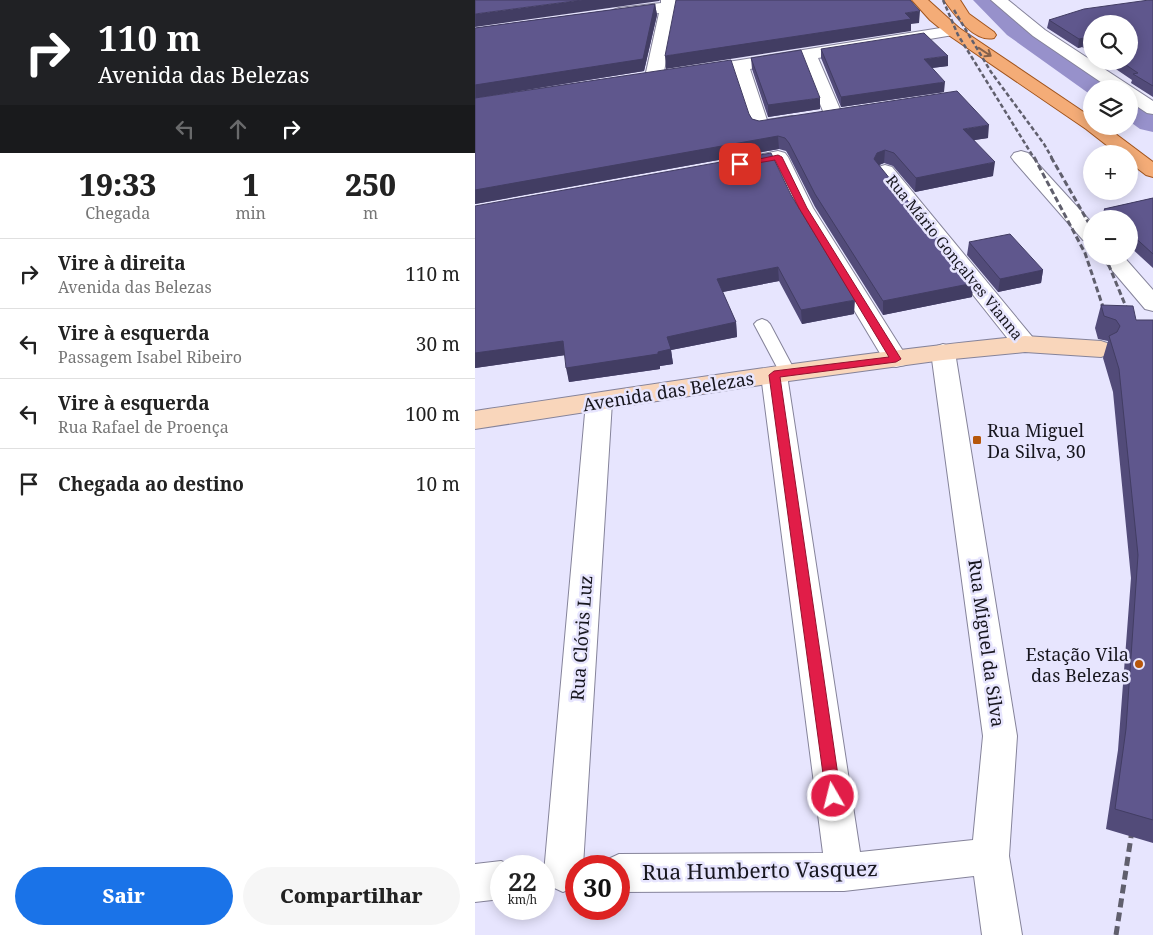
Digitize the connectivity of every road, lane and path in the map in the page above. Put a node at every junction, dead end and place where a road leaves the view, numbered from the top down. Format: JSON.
{"nodes":[{"id":1,"x":920,"y":0,"type":"edge"},
{"id":2,"x":952,"y":0,"type":"edge"},
{"id":3,"x":999,"y":0,"type":"edge"},
{"id":4,"x":668,"y":3,"type":"edge"},
{"id":5,"x":600,"y":16,"type":"edge"},
{"id":6,"x":953,"y":31,"type":"junction"},
{"id":7,"x":808,"y":54,"type":"junction"},
{"id":8,"x":740,"y":65,"type":"junction"},
{"id":9,"x":654,"y":77,"type":"junction"},
{"id":10,"x":635,"y":80,"type":"edge"},
{"id":11,"x":1109,"y":80,"type":"edge"},
{"id":12,"x":1138,"y":99,"type":"edge"},
{"id":13,"x":1083,"y":102,"type":"edge"},
{"id":14,"x":1153,"y":109,"type":"edge"},
{"id":15,"x":854,"y":113,"type":"edge"},
{"id":16,"x":834,"y":116,"type":"junction"},
{"id":17,"x":1083,"y":120,"type":"edge"},
{"id":18,"x":1104,"y":135,"type":"edge"},
{"id":19,"x":1131,"y":135,"type":"edge"},
{"id":20,"x":1153,"y":151,"type":"edge"},
{"id":21,"x":1021,"y":157,"type":"dead end"},
{"id":22,"x":719,"y":168,"type":"edge"},
{"id":23,"x":885,"y":171,"type":"edge"},
{"id":24,"x":1153,"y":171,"type":"edge"},
{"id":25,"x":1083,"y":226,"type":"edge"},
{"id":26,"x":1119,"y":265,"type":"edge"},
{"id":27,"x":1153,"y":304,"type":"edge"},
{"id":28,"x":762,"y":324,"type":"dead end"},
{"id":29,"x":1025,"y":344,"type":"junction"},
{"id":30,"x":1101,"y":348,"type":"dead end"},
{"id":31,"x":943,"y":352,"type":"junction"},
{"id":32,"x":896,"y":359,"type":"junction"},
{"id":33,"x":781,"y":374,"type":"junction"},
{"id":34,"x":599,"y":402,"type":"junction"},
{"id":35,"x":475,"y":420,"type":"edge"},
{"id":36,"x":990,"y":856,"type":"junction"},
{"id":37,"x":844,"y":872,"type":"junction"},
{"id":38,"x":630,"y":873,"type":"edge"},
{"id":39,"x":561,"y":874,"type":"edge"},
{"id":40,"x":490,"y":881,"type":"edge"},
{"id":41,"x":475,"y":883,"type":"edge"},
{"id":42,"x":1001,"y":935,"type":"edge"}],
"edges":[{"from":1,"to":6,"type":"main road"},
{"from":2,"to":13,"type":"main road"},
{"from":3,"to":11,"type":"street"},
{"from":4,"to":5,"type":"street"},
{"from":4,"to":9,"type":"street"},
{"from":6,"to":7,"type":"street"},
{"from":6,"to":17,"type":"main road","one_way":true},
{"from":7,"to":8,"type":"street"},
{"from":7,"to":16,"type":"street"},
{"from":8,"to":9,"type":"street"},
{"from":8,"to":16,"type":"street"},
{"from":9,"to":10,"type":"street"},
{"from":12,"to":14,"type":"street"},
{"from":15,"to":16,"type":"street"},
{"from":18,"to":24,"type":"main road"},
{"from":19,"to":20,"type":"main road"},
{"from":21,"to":25,"type":"street"},
{"from":22,"to":32,"type":"street"},
{"from":23,"to":29,"type":"street","name":"Rua Mário Gonçalves Vianna"},
{"from":26,"to":27,"type":"street"},
{"from":28,"to":33,"type":"lane"},
{"from":29,"to":30,"type":"street","name":"Avenida das Belezas"},
{"from":29,"to":31,"type":"street","name":"Avenida das Belezas"},
{"from":31,"to":32,"type":"street","name":"Avenida das Belezas"},
{"from":31,"to":36,"type":"street","name":"Rua Miguel da Silva"},
{"from":32,"to":33,"type":"street","name":"Avenida das Belezas"},
{"from":33,"to":34,"type":"street","name":"Avenida das Belezas"},
{"from":33,"to":37,"type":"street"},
{"from":34,"to":35,"type":"street","name":"Avenida das Belezas"},
{"from":34,"to":39,"type":"street","name":"Rua Clóvis Luz"},
{"from":36,"to":37,"type":"street","name":"Rua Humberto Vasquez"},
{"from":36,"to":42,"type":"street","name":"Rua Miguel da Silva"},
{"from":37,"to":38,"type":"street","name":"Rua Humberto Vasquez"},
{"from":40,"to":41,"type":"street"}]}
